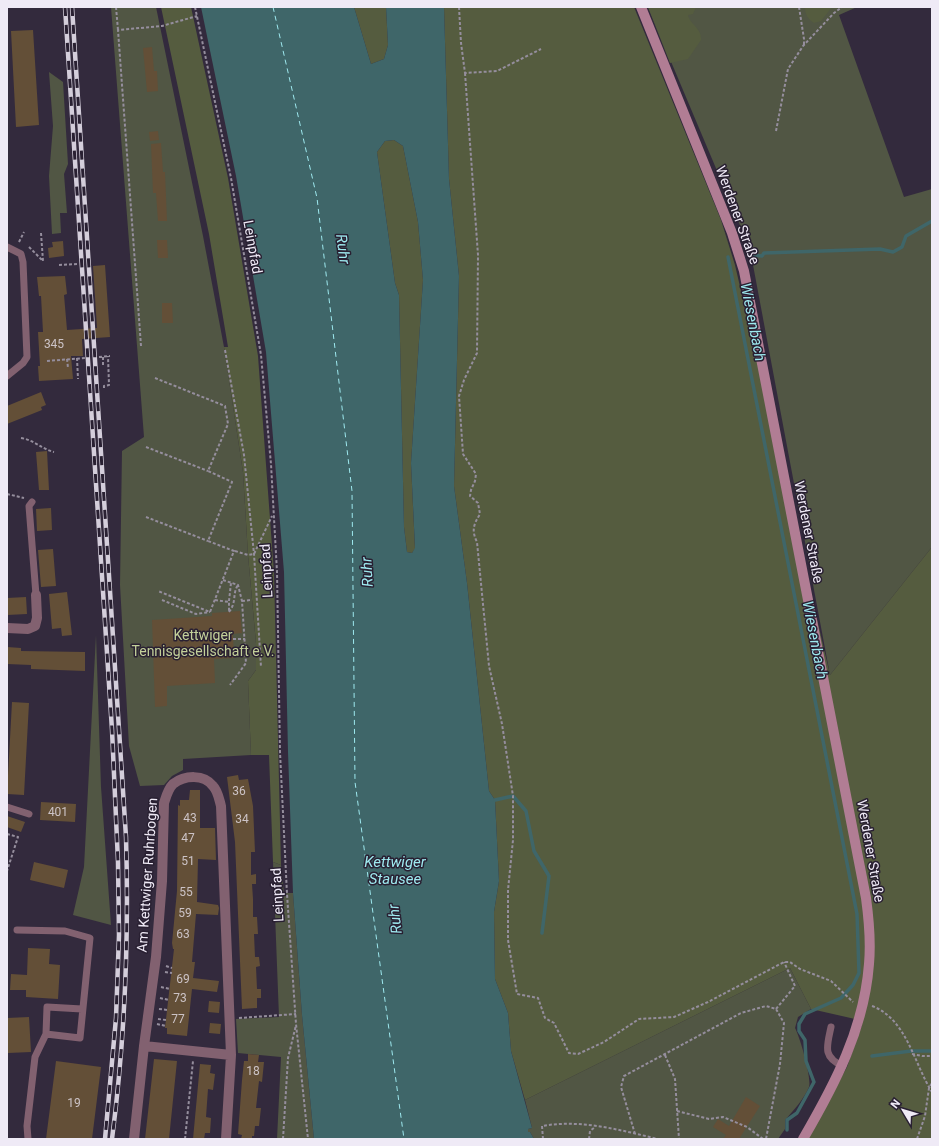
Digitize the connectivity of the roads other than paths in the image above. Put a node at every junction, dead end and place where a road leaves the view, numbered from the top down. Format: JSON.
{"nodes":[{"id":1,"x":640,"y":7,"type":"edge"},
{"id":2,"x":7,"y":247,"type":"edge"},
{"id":3,"x":7,"y":376,"type":"edge"},
{"id":4,"x":32,"y":502,"type":"road end"},
{"id":5,"x":36,"y":594,"type":"joint"},
{"id":6,"x":7,"y":628,"type":"edge"},
{"id":7,"x":7,"y":807,"type":"edge"},
{"id":8,"x":29,"y":814,"type":"dead end"},
{"id":9,"x":17,"y":930,"type":"dead end"},
{"id":10,"x":82,"y":1009,"type":"junction"},
{"id":11,"x":831,"y":1027,"type":"dead end"},
{"id":12,"x":46,"y":1034,"type":"junction"},
{"id":13,"x":144,"y":1046,"type":"junction"},
{"id":14,"x":232,"y":1055,"type":"junction"},
{"id":15,"x":843,"y":1066,"type":"junction"},
{"id":16,"x":28,"y":1139,"type":"edge"},
{"id":17,"x":134,"y":1139,"type":"edge"},
{"id":18,"x":226,"y":1139,"type":"edge"},
{"id":19,"x":803,"y":1139,"type":"edge"}],
"edges":[{"from":1,"to":15,"type":"main road","name":"Werdener Straße"},
{"from":2,"to":3,"type":"lane"},
{"from":4,"to":5,"type":"lane"},
{"from":5,"to":6,"type":"street"},
{"from":7,"to":8,"type":"lane"},
{"from":9,"to":10,"type":"lane"},
{"from":10,"to":12,"type":"lane"},
{"from":10,"to":12,"type":"lane"},
{"from":11,"to":15,"type":"lane"},
{"from":12,"to":16,"type":"lane"},
{"from":13,"to":14,"type":"street"},
{"from":13,"to":14,"type":"street","name":"Am Kettwiger Ruhrbogen"},
{"from":13,"to":17,"type":"street","name":"Am Kettwiger Ruhrbogen"},
{"from":14,"to":18,"type":"street","name":"Am Kettwiger Ruhrbogen"},
{"from":15,"to":19,"type":"main road","name":"Werdener Straße"}]}
